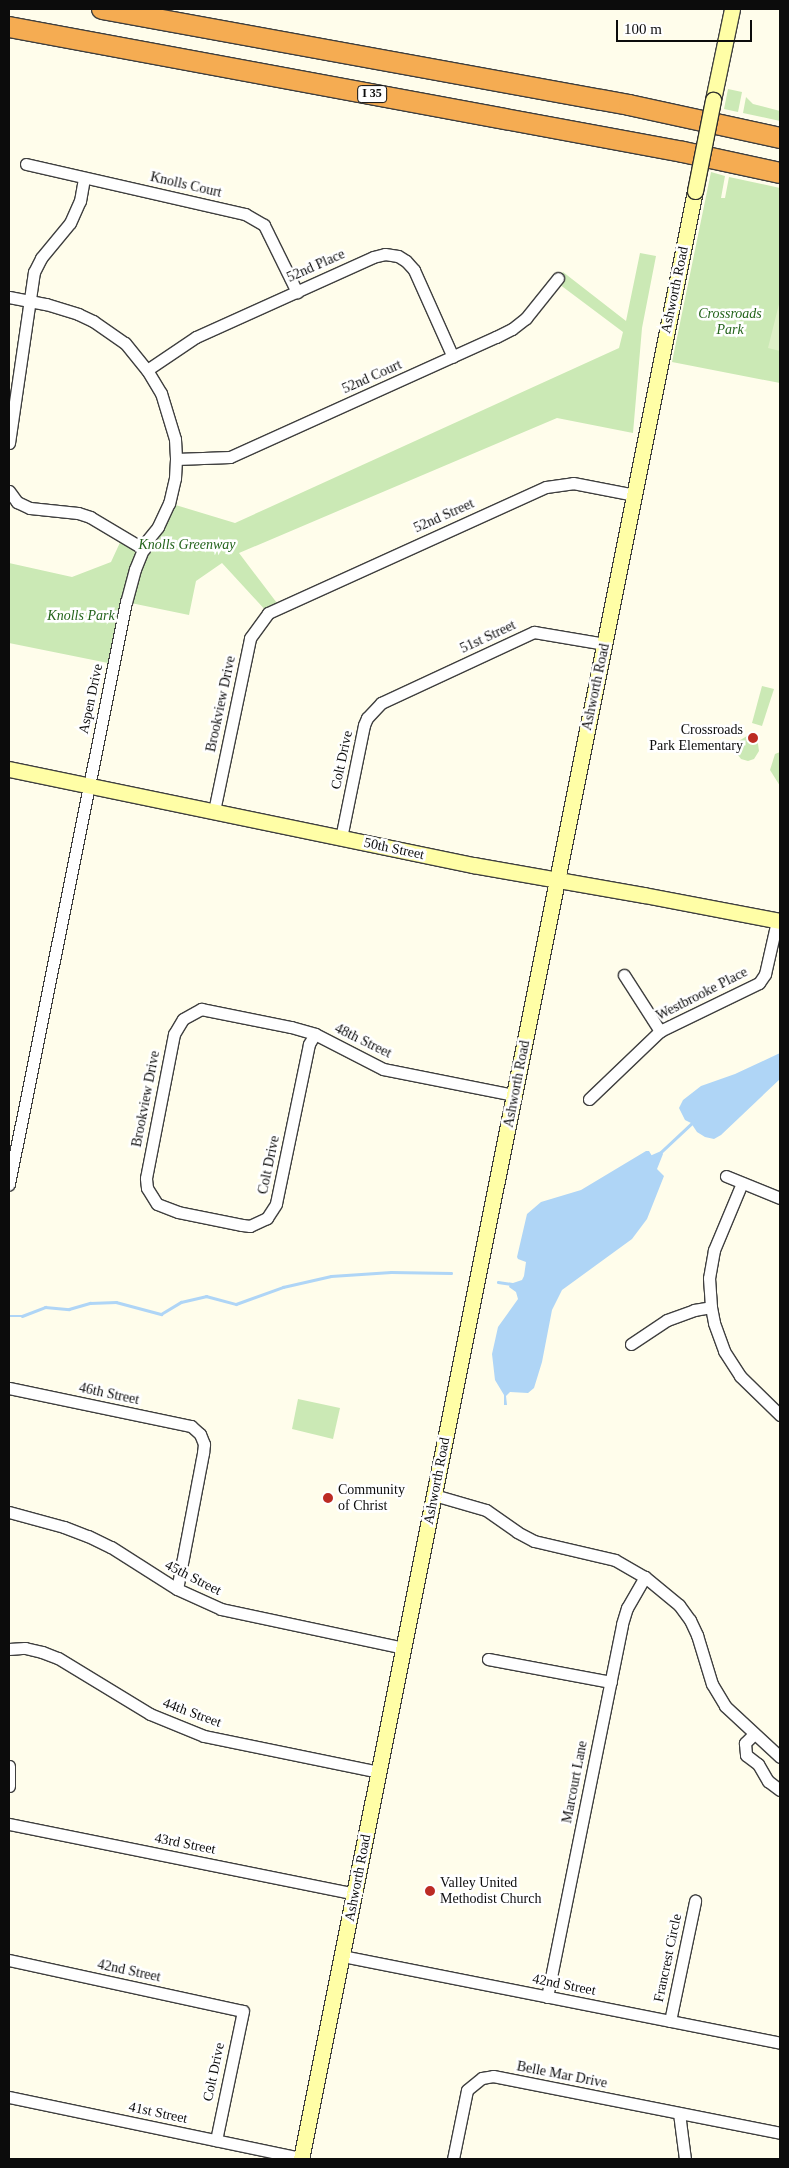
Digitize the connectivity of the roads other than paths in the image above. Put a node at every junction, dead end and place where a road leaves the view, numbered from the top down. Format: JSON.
{"nodes":[{"id":1,"x":102,"y":9,"type":"edge"},
{"id":2,"x":732,"y":9,"type":"edge"},
{"id":3,"x":9,"y":27,"type":"edge"},
{"id":4,"x":780,"y":138,"type":"edge"},
{"id":5,"x":26,"y":164,"type":"dead end"},
{"id":6,"x":780,"y":175,"type":"edge"},
{"id":7,"x":84,"y":178,"type":"junction"},
{"id":8,"x":558,"y":278,"type":"dead end"},
{"id":9,"x":297,"y":292,"type":"junction"},
{"id":10,"x":9,"y":297,"type":"edge"},
{"id":11,"x":30,"y":300,"type":"junction"},
{"id":12,"x":453,"y":357,"type":"junction"},
{"id":13,"x":147,"y":370,"type":"junction"},
{"id":14,"x":9,"y":443,"type":"edge"},
{"id":15,"x":176,"y":459,"type":"junction"},
{"id":16,"x":9,"y":491,"type":"edge"},
{"id":17,"x":635,"y":495,"type":"junction"},
{"id":18,"x":144,"y":549,"type":"junction"},
{"id":19,"x":272,"y":610,"type":"joint"},
{"id":20,"x":605,"y":644,"type":"junction"},
{"id":21,"x":389,"y":698,"type":"joint"},
{"id":22,"x":9,"y":769,"type":"edge"},
{"id":23,"x":88,"y":785,"type":"junction"},
{"id":24,"x":214,"y":812,"type":"junction"},
{"id":25,"x":341,"y":838,"type":"junction"},
{"id":26,"x":557,"y":880,"type":"junction"},
{"id":27,"x":779,"y":921,"type":"edge"},
{"id":28,"x":624,"y":975,"type":"dead end"},
{"id":29,"x":201,"y":1009,"type":"joint"},
{"id":30,"x":660,"y":1031,"type":"junction"},
{"id":31,"x":315,"y":1034,"type":"junction"},
{"id":32,"x":514,"y":1095,"type":"junction"},
{"id":33,"x":589,"y":1098,"type":"dead end"},
{"id":34,"x":726,"y":1176,"type":"dead end"},
{"id":35,"x":742,"y":1183,"type":"junction"},
{"id":36,"x":9,"y":1184,"type":"edge"},
{"id":37,"x":780,"y":1198,"type":"edge"},
{"id":38,"x":157,"y":1204,"type":"joint"},
{"id":39,"x":710,"y":1307,"type":"junction"},
{"id":40,"x":632,"y":1344,"type":"dead end"},
{"id":41,"x":9,"y":1388,"type":"edge"},
{"id":42,"x":780,"y":1415,"type":"edge"},
{"id":43,"x":434,"y":1495,"type":"junction"},
{"id":44,"x":9,"y":1512,"type":"edge"},
{"id":45,"x":645,"y":1577,"type":"junction"},
{"id":46,"x":177,"y":1589,"type":"junction"},
{"id":47,"x":404,"y":1648,"type":"junction"},
{"id":48,"x":9,"y":1649,"type":"edge"},
{"id":49,"x":488,"y":1659,"type":"dead end"},
{"id":50,"x":611,"y":1682,"type":"junction"},
{"id":51,"x":754,"y":1734,"type":"junction"},
{"id":52,"x":780,"y":1757,"type":"edge"},
{"id":53,"x":9,"y":1766,"type":"edge"},
{"id":54,"x":379,"y":1772,"type":"junction"},
{"id":55,"x":9,"y":1786,"type":"edge"},
{"id":56,"x":780,"y":1790,"type":"edge"},
{"id":57,"x":9,"y":1824,"type":"edge"},
{"id":58,"x":355,"y":1894,"type":"junction"},
{"id":59,"x":695,"y":1901,"type":"dead end"},
{"id":60,"x":342,"y":1956,"type":"junction"},
{"id":61,"x":9,"y":1960,"type":"edge"},
{"id":62,"x":547,"y":1997,"type":"junction"},
{"id":63,"x":242,"y":2011,"type":"joint"},
{"id":64,"x":670,"y":2021,"type":"junction"},
{"id":65,"x":780,"y":2043,"type":"edge"},
{"id":66,"x":9,"y":2097,"type":"edge"},
{"id":67,"x":679,"y":2113,"type":"junction"},
{"id":68,"x":780,"y":2133,"type":"edge"},
{"id":69,"x":216,"y":2140,"type":"junction"},
{"id":70,"x":301,"y":2159,"type":"edge"},
{"id":71,"x":453,"y":2159,"type":"edge"},
{"id":72,"x":685,"y":2159,"type":"edge"}],
"edges":[{"from":1,"to":4,"type":"highway"},
{"from":2,"to":17,"type":"main road","name":"Ashworth Road","bridge":true},
{"from":3,"to":6,"type":"highway","number":"I 35"},
{"from":5,"to":7,"type":"street","name":"Knolls Court"},
{"from":7,"to":9,"type":"street","name":"Knolls Court"},
{"from":7,"to":11,"type":"street"},
{"from":8,"to":12,"type":"street","name":"52nd Court"},
{"from":9,"to":12,"type":"street","name":"52nd Place"},
{"from":9,"to":13,"type":"street","name":"52nd Place"},
{"from":10,"to":11,"type":"street","name":"Aspen Drive"},
{"from":11,"to":13,"type":"street","name":"Aspen Drive"},
{"from":11,"to":14,"type":"street"},
{"from":12,"to":15,"type":"street","name":"52nd Court"},
{"from":13,"to":15,"type":"street","name":"Aspen Drive"},
{"from":15,"to":18,"type":"street","name":"Aspen Drive"},
{"from":16,"to":18,"type":"street"},
{"from":17,"to":19,"type":"street","name":"52nd Street"},
{"from":17,"to":20,"type":"main road","name":"Ashworth Road"},
{"from":18,"to":23,"type":"street","name":"Aspen Drive"},
{"from":19,"to":24,"type":"street","name":"Brookview Drive"},
{"from":20,"to":21,"type":"street","name":"51st Street"},
{"from":20,"to":26,"type":"main road","name":"Ashworth Road"},
{"from":21,"to":25,"type":"street","name":"Colt Drive"},
{"from":22,"to":23,"type":"main road","name":"50th Street"},
{"from":23,"to":24,"type":"main road","name":"50th Street"},
{"from":23,"to":36,"type":"street","name":"Aspen Drive"},
{"from":24,"to":25,"type":"main road","name":"50th Street"},
{"from":25,"to":26,"type":"main road","name":"50th Street"},
{"from":26,"to":27,"type":"main road","name":"50th Street"},
{"from":26,"to":32,"type":"main road","name":"Ashworth Road"},
{"from":27,"to":30,"type":"street","name":"Westbrooke Place"},
{"from":28,"to":30,"type":"street"},
{"from":29,"to":31,"type":"street","name":"48th Street"},
{"from":29,"to":38,"type":"street","name":"Brookview Drive"},
{"from":30,"to":33,"type":"street","name":"Westbrooke Place"},
{"from":31,"to":32,"type":"street","name":"48th Street"},
{"from":31,"to":38,"type":"street","name":"Colt Drive"},
{"from":32,"to":43,"type":"main road","name":"Ashworth Road"},
{"from":34,"to":35,"type":"street"},
{"from":35,"to":37,"type":"street"},
{"from":35,"to":39,"type":"street"},
{"from":39,"to":40,"type":"street"},
{"from":39,"to":42,"type":"street"},
{"from":41,"to":46,"type":"street","name":"46th Street"},
{"from":43,"to":45,"type":"street"},
{"from":43,"to":47,"type":"main road","name":"Ashworth Road"},
{"from":44,"to":46,"type":"street","name":"45th Street"},
{"from":45,"to":50,"type":"street","name":"Marcourt Lane"},
{"from":45,"to":51,"type":"street"},
{"from":46,"to":47,"type":"street","name":"45th Street"},
{"from":47,"to":54,"type":"main road","name":"Ashworth Road"},
{"from":48,"to":54,"type":"street","name":"44th Street"},
{"from":49,"to":50,"type":"street"},
{"from":50,"to":62,"type":"street","name":"Marcourt Lane"},
{"from":51,"to":52,"type":"street"},
{"from":51,"to":56,"type":"street"},
{"from":53,"to":55,"type":"street"},
{"from":54,"to":58,"type":"main road","name":"Ashworth Road"},
{"from":57,"to":58,"type":"street","name":"43rd Street"},
{"from":58,"to":60,"type":"main road","name":"Ashworth Road"},
{"from":59,"to":64,"type":"street","name":"Francrest Circle"},
{"from":60,"to":62,"type":"street","name":"42nd Street"},
{"from":60,"to":70,"type":"main road","name":"Ashworth Road"},
{"from":61,"to":63,"type":"street","name":"42nd Street"},
{"from":62,"to":64,"type":"street","name":"42nd Street"},
{"from":63,"to":69,"type":"street","name":"Colt Drive"},
{"from":64,"to":65,"type":"street","name":"42nd Street"},
{"from":66,"to":69,"type":"street","name":"41st Street"},
{"from":67,"to":68,"type":"street"},
{"from":67,"to":71,"type":"street","name":"Belle Mar Drive"},
{"from":67,"to":72,"type":"street"},
{"from":69,"to":70,"type":"street","name":"41st Street"}]}
